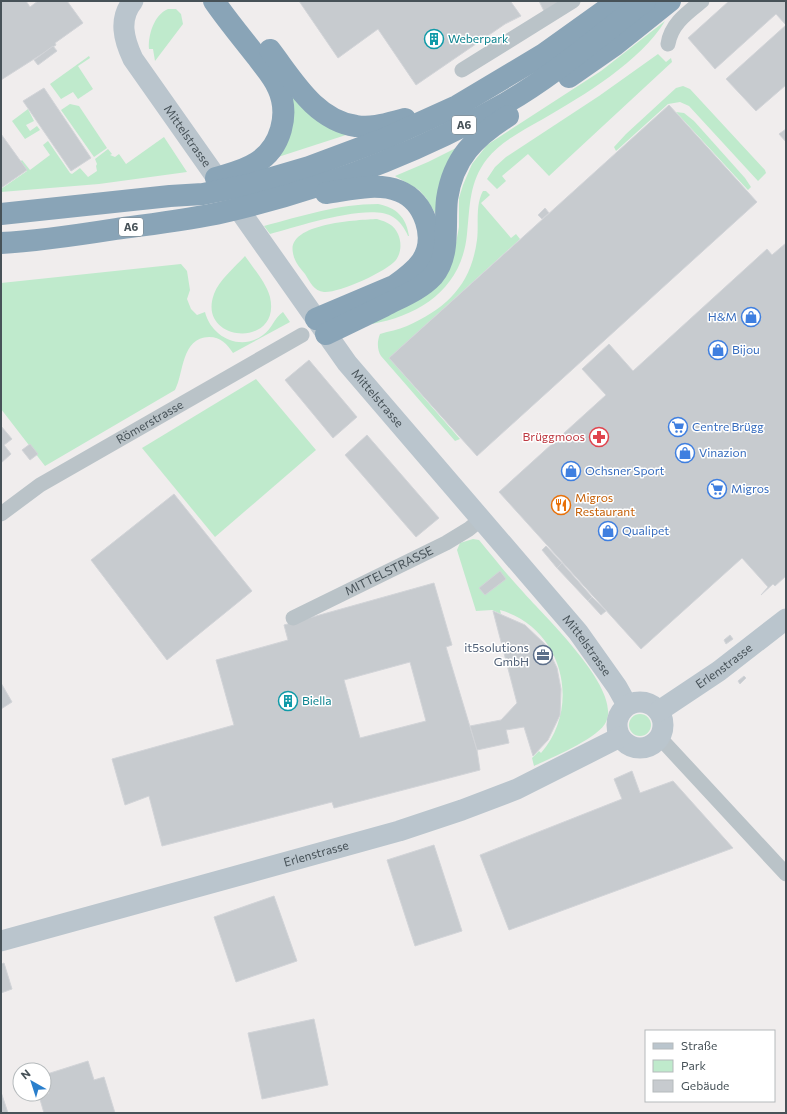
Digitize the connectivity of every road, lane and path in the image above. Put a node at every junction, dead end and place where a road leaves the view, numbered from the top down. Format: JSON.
{"nodes":[{"id":1,"x":133,"y":1,"type":"edge"},
{"id":2,"x":214,"y":1,"type":"edge"},
{"id":3,"x":231,"y":1,"type":"edge"},
{"id":4,"x":573,"y":1,"type":"edge"},
{"id":5,"x":618,"y":1,"type":"edge"},
{"id":6,"x":645,"y":1,"type":"edge"},
{"id":7,"x":670,"y":1,"type":"edge"},
{"id":8,"x":702,"y":1,"type":"edge"},
{"id":9,"x":668,"y":44,"type":"dead end"},
{"id":10,"x":462,"y":70,"type":"dead end"},
{"id":11,"x":456,"y":106,"type":"junction"},
{"id":12,"x":170,"y":196,"type":"junction"},
{"id":13,"x":260,"y":202,"type":"junction"},
{"id":14,"x":1,"y":214,"type":"edge"},
{"id":15,"x":1,"y":243,"type":"edge"},
{"id":16,"x":383,"y":298,"type":"junction"},
{"id":17,"x":315,"y":330,"type":"junction"},
{"id":18,"x":1,"y":514,"type":"edge"},
{"id":19,"x":481,"y":519,"type":"junction"},
{"id":20,"x":293,"y":618,"type":"dead end"},
{"id":21,"x":786,"y":618,"type":"edge"},
{"id":22,"x":627,"y":706,"type":"junction"},
{"id":23,"x":659,"y":711,"type":"junction"},
{"id":24,"x":620,"y":738,"type":"junction"},
{"id":25,"x":660,"y":738,"type":"junction"},
{"id":26,"x":786,"y":874,"type":"edge"},
{"id":27,"x":1,"y":941,"type":"edge"}],
"edges":[{"from":1,"to":17,"type":"main road","name":"Mittelstrasse"},
{"from":2,"to":12,"type":"highway"},
{"from":3,"to":11,"type":"highway"},
{"from":4,"to":10,"type":"street"},
{"from":5,"to":11,"type":"highway","number":"A6"},
{"from":6,"to":13,"type":"highway","number":"A6"},
{"from":7,"to":16,"type":"highway"},
{"from":8,"to":9,"type":"street"},
{"from":11,"to":12,"type":"highway","number":"A6"},
{"from":12,"to":14,"type":"highway","number":"A6"},
{"from":13,"to":15,"type":"highway","number":"A6"},
{"from":13,"to":16,"type":"highway"},
{"from":16,"to":17,"type":"highway"},
{"from":17,"to":18,"type":"street","name":"Römerstrasse"},
{"from":17,"to":19,"type":"main road","name":"Mittelstrasse"},
{"from":19,"to":20,"type":"street","name":"MITTELSTRASSE"},
{"from":19,"to":22,"type":"main road","name":"Mittelstrasse"},
{"from":21,"to":23,"type":"main road","name":"Erlenstrasse"},
{"from":22,"to":23,"type":"main road"},
{"from":22,"to":24,"type":"main road"},
{"from":23,"to":25,"type":"main road"},
{"from":24,"to":25,"type":"main road"},
{"from":24,"to":27,"type":"main road","name":"Erlenstrasse"},
{"from":25,"to":26,"type":"street"}]}
